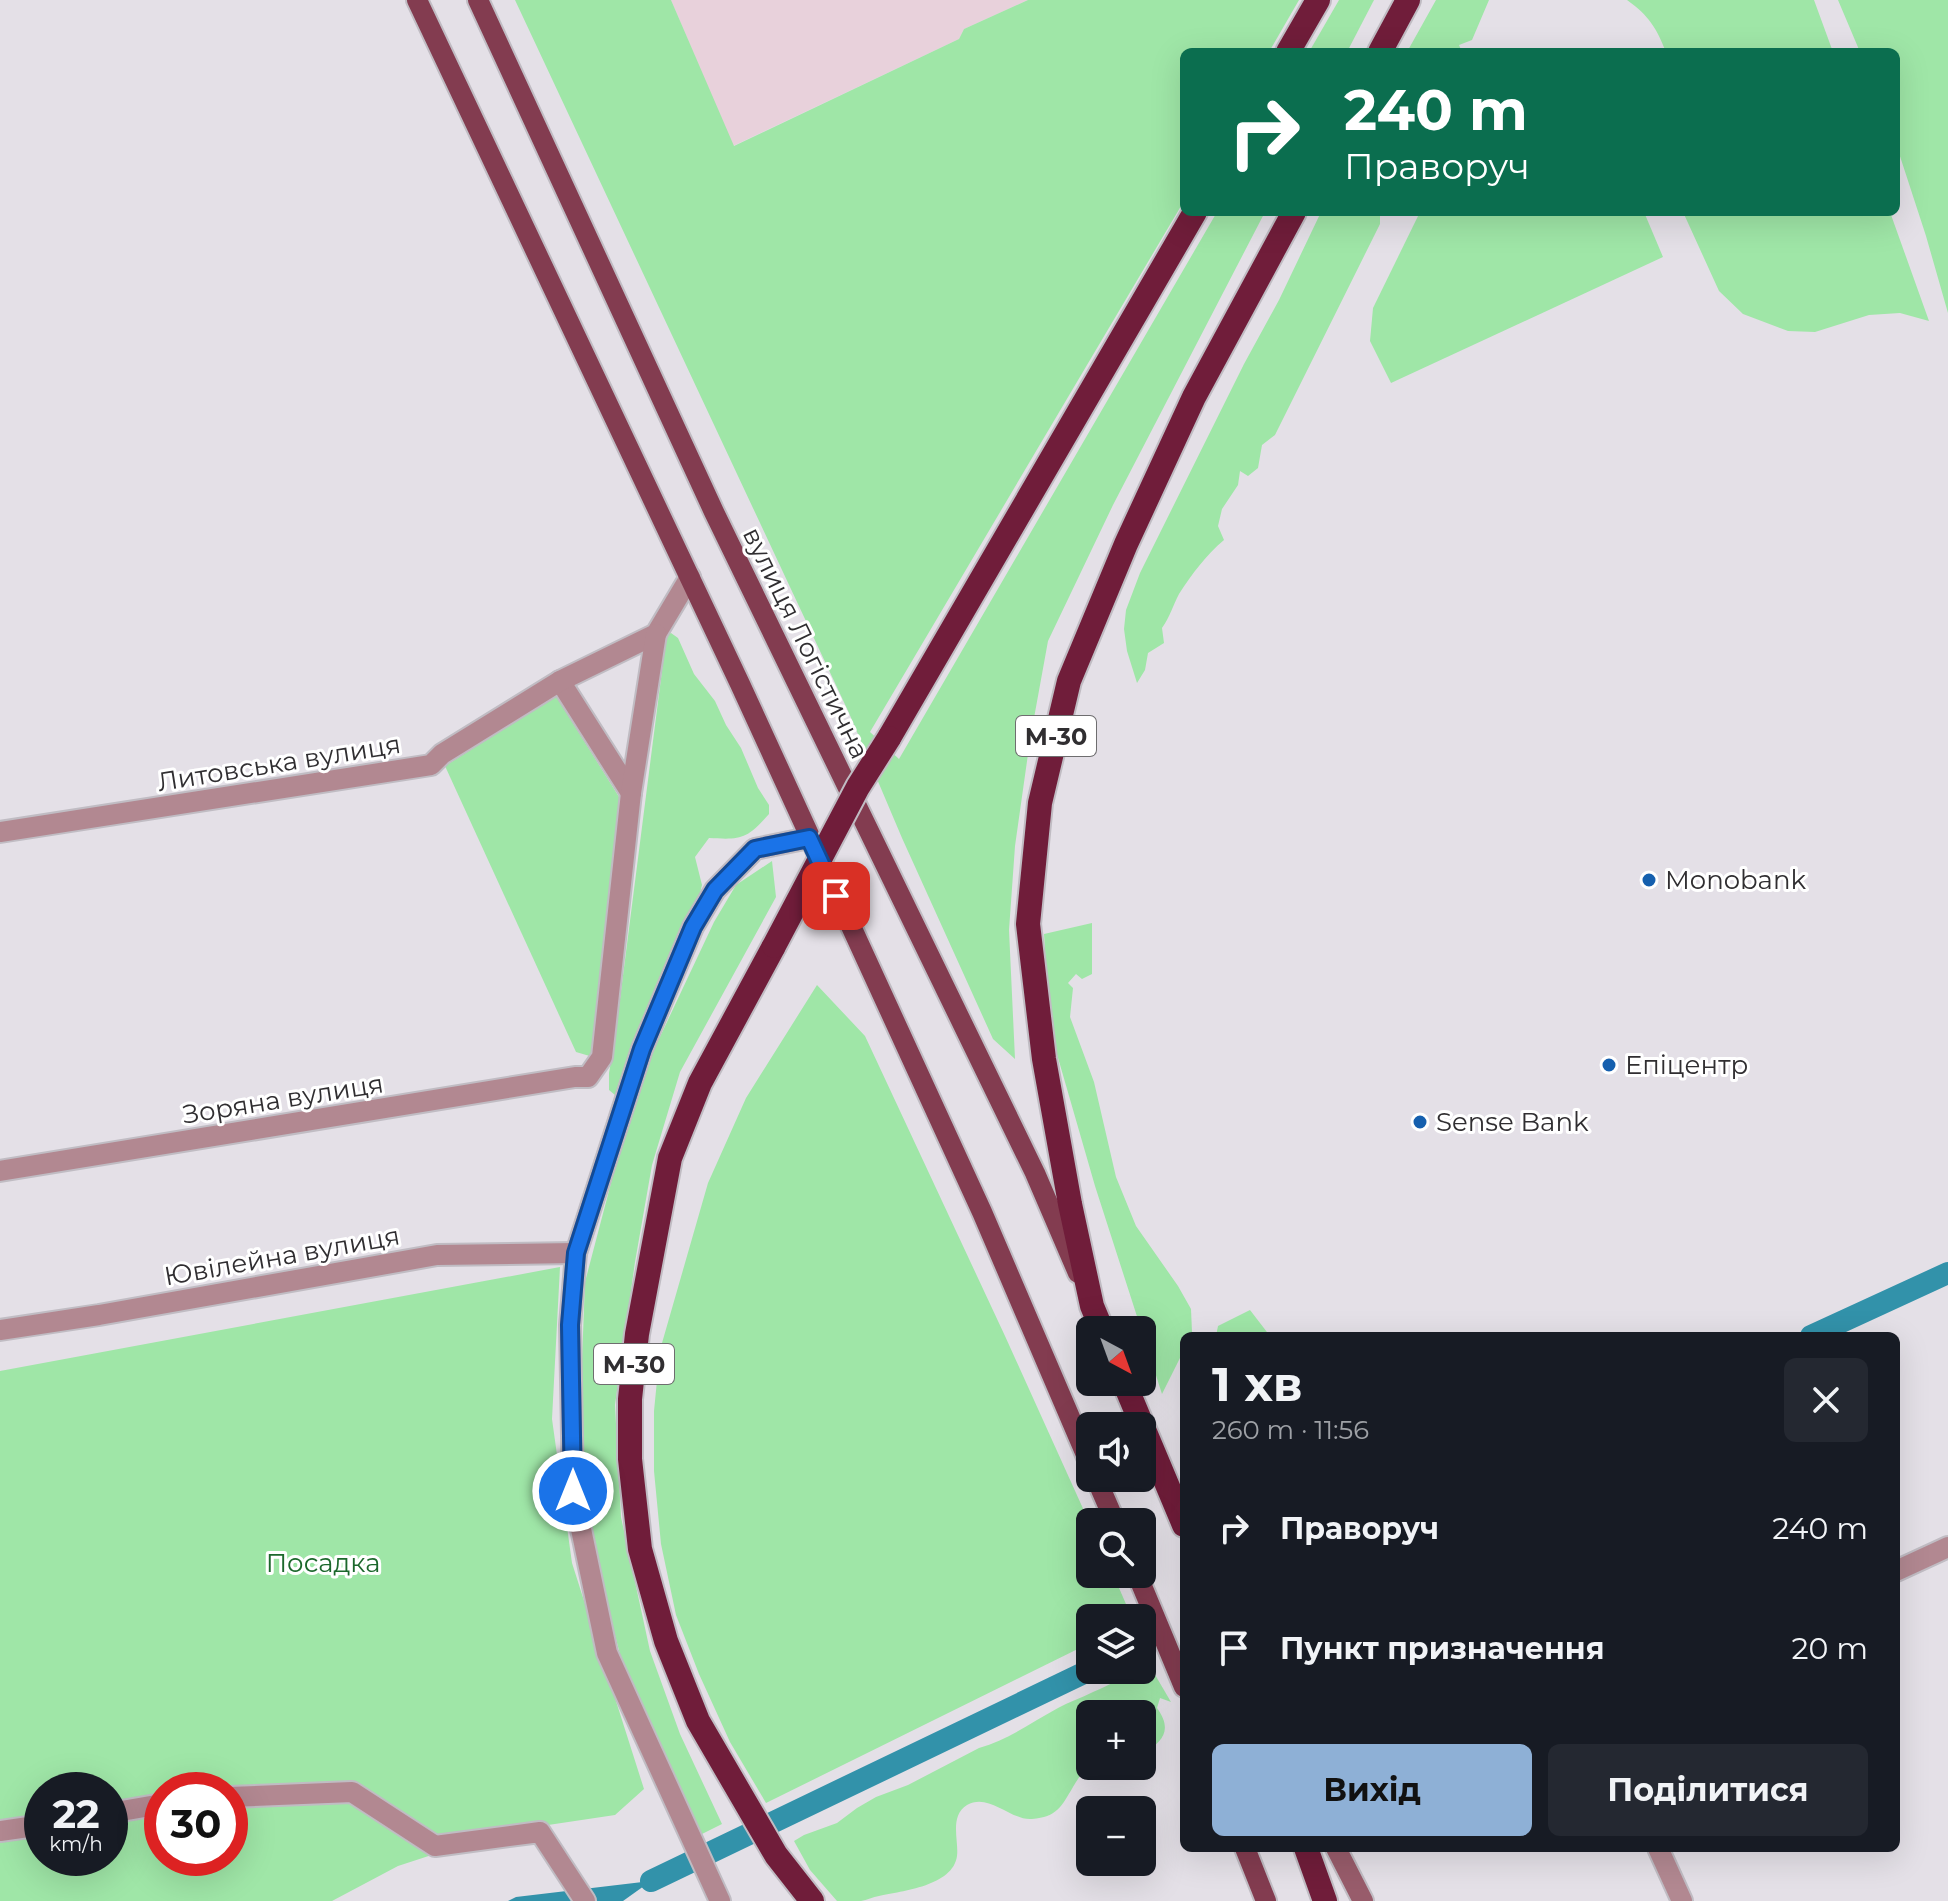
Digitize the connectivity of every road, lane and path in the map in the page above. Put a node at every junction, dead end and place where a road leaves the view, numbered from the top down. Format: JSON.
{"nodes":[{"id":1,"x":417,"y":0,"type":"edge"},
{"id":2,"x":478,"y":0,"type":"edge"},
{"id":3,"x":1318,"y":0,"type":"edge"},
{"id":4,"x":1408,"y":0,"type":"edge"},
{"id":5,"x":1290,"y":48,"type":"edge"},
{"id":6,"x":1382,"y":48,"type":"edge"},
{"id":7,"x":1193,"y":216,"type":"edge"},
{"id":8,"x":1292,"y":216,"type":"edge"},
{"id":9,"x":690,"y":577,"type":"junction"},
{"id":10,"x":656,"y":634,"type":"junction"},
{"id":11,"x":560,"y":681,"type":"junction"},
{"id":12,"x":631,"y":793,"type":"junction"},
{"id":13,"x":0,"y":832,"type":"edge"},
{"id":14,"x":809,"y":838,"type":"junction"},
{"id":15,"x":0,"y":1171,"type":"edge"},
{"id":16,"x":576,"y":1253,"type":"junction"},
{"id":17,"x":1092,"y":1306,"type":"junction"},
{"id":18,"x":1096,"y":1316,"type":"edge"},
{"id":19,"x":0,"y":1330,"type":"edge"},
{"id":20,"x":1130,"y":1396,"type":"edge"},
{"id":21,"x":1076,"y":1431,"type":"edge"},
{"id":22,"x":1180,"y":1515,"type":"edge"},
{"id":23,"x":1948,"y":1547,"type":"edge"},
{"id":24,"x":1900,"y":1569,"type":"edge"},
{"id":25,"x":1143,"y":1588,"type":"edge"},
{"id":26,"x":1180,"y":1677,"type":"edge"},
{"id":27,"x":248,"y":1796,"type":"edge"},
{"id":28,"x":24,"y":1828,"type":"edge"},
{"id":29,"x":0,"y":1831,"type":"edge"},
{"id":30,"x":1247,"y":1852,"type":"edge"},
{"id":31,"x":1307,"y":1852,"type":"edge"},
{"id":32,"x":1338,"y":1852,"type":"edge"},
{"id":33,"x":1660,"y":1852,"type":"edge"},
{"id":34,"x":712,"y":1898,"type":"edge"},
{"id":35,"x":585,"y":1901,"type":"edge"},
{"id":36,"x":812,"y":1901,"type":"edge"},
{"id":37,"x":1266,"y":1901,"type":"edge"},
{"id":38,"x":1325,"y":1901,"type":"edge"},
{"id":39,"x":1363,"y":1901,"type":"edge"},
{"id":40,"x":1682,"y":1901,"type":"edge"}],
"edges":[{"from":1,"to":9,"type":"main road"},
{"from":2,"to":17,"type":"main road","name":"вулиця Логістична"},
{"from":3,"to":5,"type":"highway"},
{"from":4,"to":6,"type":"highway"},
{"from":7,"to":36,"type":"highway","number":"М-30","bridge":true},
{"from":8,"to":17,"type":"highway","number":"М-30"},
{"from":9,"to":10,"type":"street"},
{"from":9,"to":14,"type":"main road"},
{"from":10,"to":11,"type":"street","name":"Литовська вулиця"},
{"from":10,"to":12,"type":"street"},
{"from":11,"to":12,"type":"street"},
{"from":11,"to":13,"type":"street","name":"Литовська вулиця"},
{"from":12,"to":15,"type":"street","name":"Зоряна вулиця"},
{"from":14,"to":16,"type":"street"},
{"from":14,"to":21,"type":"main road"},
{"from":16,"to":19,"type":"street","name":"Ювілейна вулиця"},
{"from":16,"to":34,"type":"street"},
{"from":17,"to":18,"type":"highway","number":"М-30"},
{"from":20,"to":22,"type":"highway"},
{"from":23,"to":24,"type":"street"},
{"from":25,"to":26,"type":"main road"},
{"from":27,"to":35,"type":"street"},
{"from":28,"to":29,"type":"street"},
{"from":30,"to":37,"type":"main road"},
{"from":31,"to":38,"type":"highway"},
{"from":32,"to":39,"type":"main road"},
{"from":33,"to":40,"type":"street"}]}
